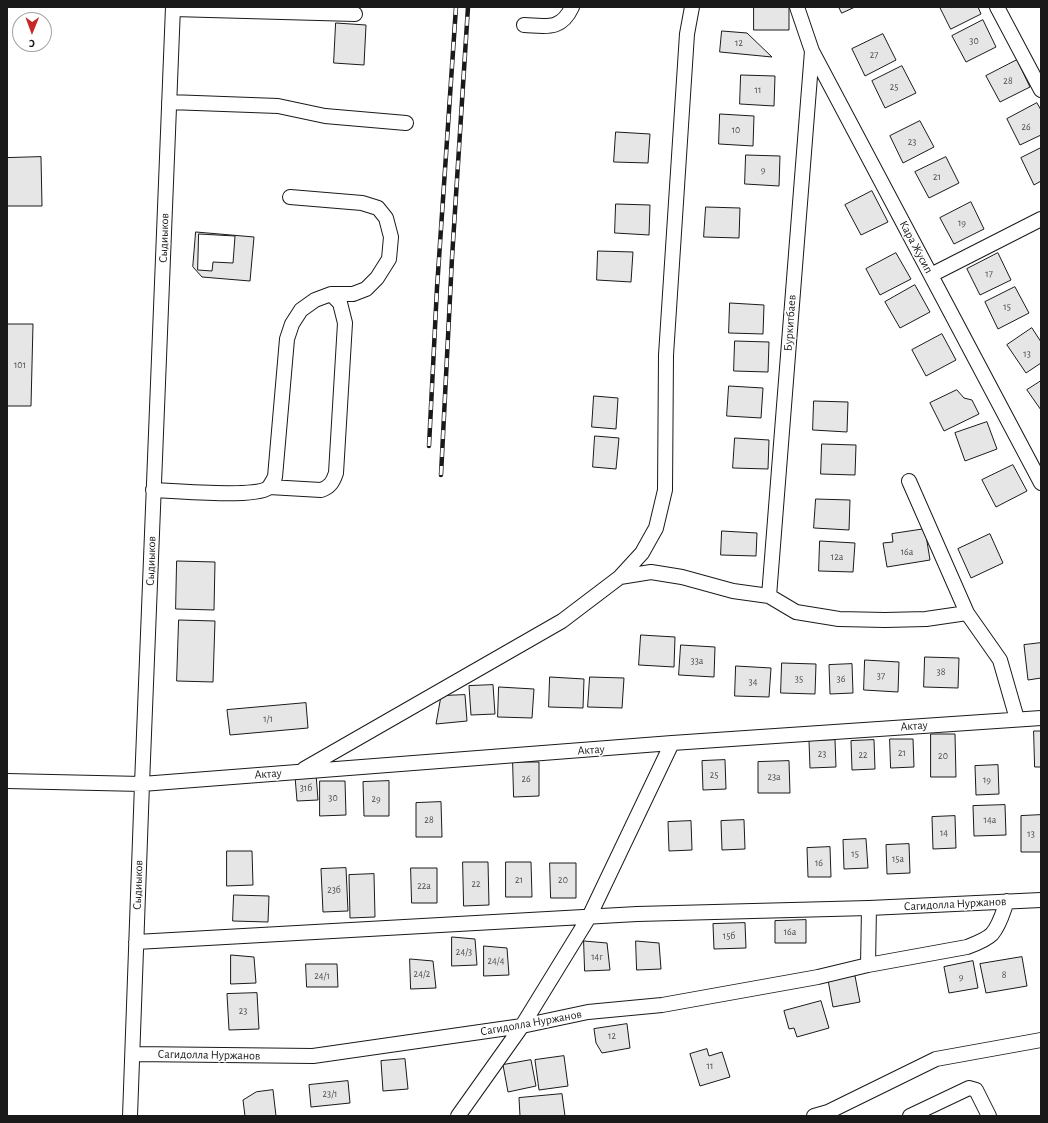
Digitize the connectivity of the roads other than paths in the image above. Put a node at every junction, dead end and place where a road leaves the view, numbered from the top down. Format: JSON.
{"nodes":[{"id":1,"x":572,"y":7,"type":"edge"},
{"id":2,"x":692,"y":7,"type":"edge"},
{"id":3,"x":797,"y":7,"type":"edge"},
{"id":4,"x":998,"y":7,"type":"edge"},
{"id":5,"x":173,"y":8,"type":"edge"},
{"id":6,"x":355,"y":14,"type":"dead end"},
{"id":7,"x":524,"y":25,"type":"dead end"},
{"id":8,"x":812,"y":51,"type":"junction"},
{"id":9,"x":1041,"y":90,"type":"edge"},
{"id":10,"x":169,"y":102,"type":"junction"},
{"id":11,"x":406,"y":123,"type":"dead end"},
{"id":12,"x":290,"y":197,"type":"dead end"},
{"id":13,"x":1041,"y":219,"type":"edge"},
{"id":14,"x":931,"y":274,"type":"junction"},
{"id":15,"x":331,"y":294,"type":"junction"},
{"id":16,"x":909,"y":481,"type":"dead end"},
{"id":17,"x":1041,"y":483,"type":"edge"},
{"id":18,"x":269,"y":487,"type":"junction"},
{"id":19,"x":154,"y":490,"type":"junction"},
{"id":20,"x":620,"y":577,"type":"junction"},
{"id":21,"x":769,"y":596,"type":"junction"},
{"id":22,"x":967,"y":613,"type":"junction"},
{"id":23,"x":1041,"y":718,"type":"edge"},
{"id":24,"x":1017,"y":719,"type":"junction"},
{"id":25,"x":672,"y":743,"type":"junction"},
{"id":26,"x":300,"y":772,"type":"junction"},
{"id":27,"x":7,"y":781,"type":"edge"},
{"id":28,"x":142,"y":784,"type":"junction"},
{"id":29,"x":1041,"y":900,"type":"edge"},
{"id":30,"x":1008,"y":901,"type":"junction"},
{"id":31,"x":869,"y":908,"type":"junction"},
{"id":32,"x":589,"y":917,"type":"junction"},
{"id":33,"x":136,"y":942,"type":"junction"},
{"id":34,"x":868,"y":965,"type":"junction"},
{"id":35,"x":522,"y":1026,"type":"junction"},
{"id":36,"x":1041,"y":1040,"type":"edge"},
{"id":37,"x":133,"y":1054,"type":"junction"},
{"id":38,"x":130,"y":1116,"type":"edge"},
{"id":39,"x":458,"y":1116,"type":"edge"},
{"id":40,"x":814,"y":1116,"type":"edge"},
{"id":41,"x":910,"y":1116,"type":"edge"},
{"id":42,"x":989,"y":1116,"type":"edge"}],
"edges":[{"from":1,"to":7,"type":"street"},
{"from":2,"to":20,"type":"street"},
{"from":3,"to":8,"type":"street","name":"Кара Жусип"},
{"from":4,"to":9,"type":"street"},
{"from":5,"to":6,"type":"street"},
{"from":5,"to":10,"type":"street","name":"Сыдиыков"},
{"from":8,"to":14,"type":"street","name":"Кара Жусип"},
{"from":8,"to":21,"type":"street","name":"Буркитбаев"},
{"from":10,"to":11,"type":"street"},
{"from":10,"to":19,"type":"street","name":"Сыдиыков"},
{"from":12,"to":15,"type":"street"},
{"from":13,"to":14,"type":"street"},
{"from":14,"to":17,"type":"street","name":"Кара Жусип"},
{"from":15,"to":18,"type":"street"},
{"from":15,"to":18,"type":"street"},
{"from":16,"to":22,"type":"street"},
{"from":18,"to":19,"type":"street"},
{"from":19,"to":28,"type":"street","name":"Сыдиыков"},
{"from":20,"to":21,"type":"street"},
{"from":20,"to":26,"type":"street"},
{"from":21,"to":22,"type":"street"},
{"from":22,"to":24,"type":"street"},
{"from":23,"to":24,"type":"street","name":"Актау"},
{"from":24,"to":25,"type":"street","name":"Актау"},
{"from":25,"to":26,"type":"street","name":"Актау"},
{"from":25,"to":32,"type":"street"},
{"from":26,"to":28,"type":"street","name":"Актау"},
{"from":27,"to":28,"type":"street","name":"Актау"},
{"from":28,"to":33,"type":"street","name":"Сыдиыков"},
{"from":29,"to":30,"type":"street","name":"Сагидолла Нуржанов"},
{"from":30,"to":31,"type":"street","name":"Сагидолла Нуржанов"},
{"from":30,"to":34,"type":"street","name":"Сагидолла Нуржанов"},
{"from":31,"to":32,"type":"street","name":"Сагидолла Нуржанов"},
{"from":31,"to":34,"type":"street"},
{"from":32,"to":33,"type":"street","name":"Сагидолла Нуржанов"},
{"from":32,"to":35,"type":"street"},
{"from":33,"to":37,"type":"street","name":"Сыдиыков"},
{"from":34,"to":35,"type":"street","name":"Сагидолла Нуржанов"},
{"from":35,"to":37,"type":"street","name":"Сагидолла Нуржанов"},
{"from":35,"to":39,"type":"street"},
{"from":36,"to":40,"type":"street"},
{"from":37,"to":38,"type":"street","name":"Сыдиыков"},
{"from":41,"to":42,"type":"street"}]}
